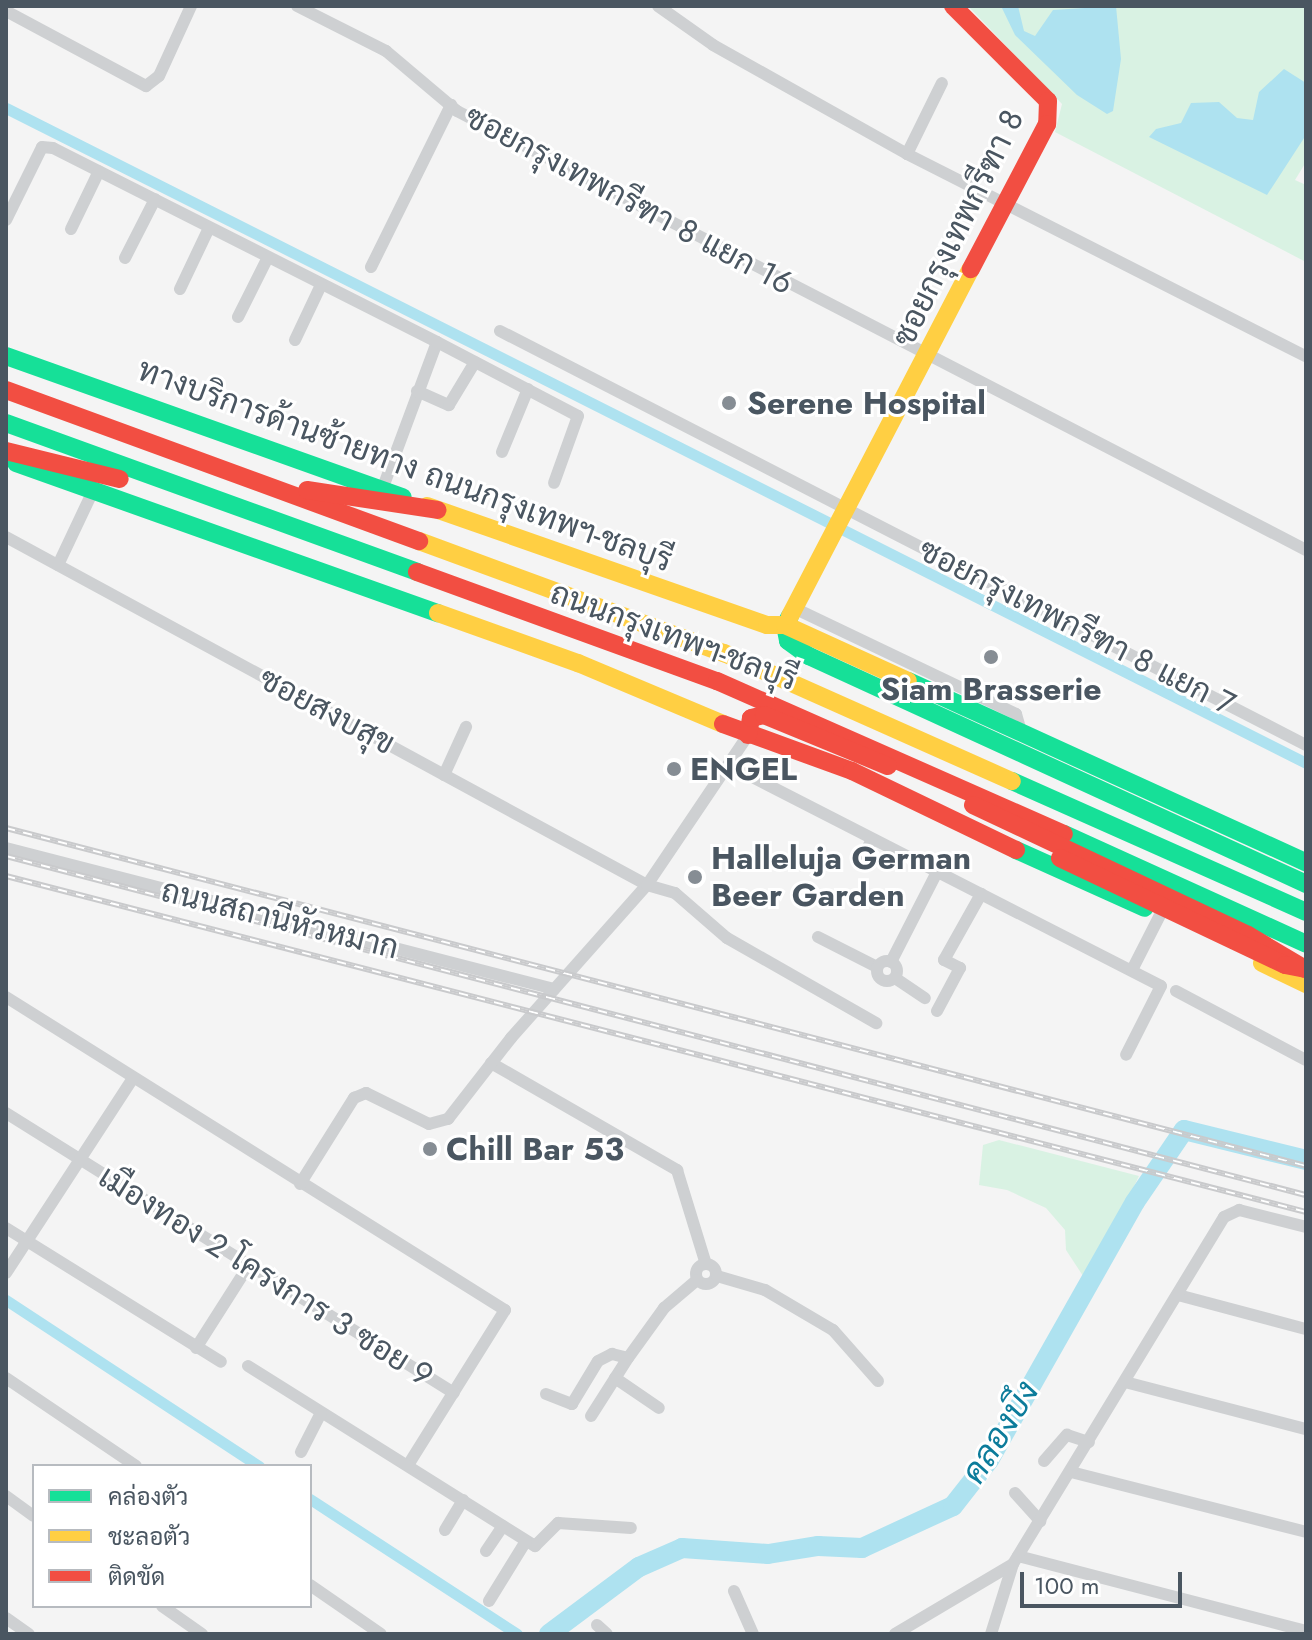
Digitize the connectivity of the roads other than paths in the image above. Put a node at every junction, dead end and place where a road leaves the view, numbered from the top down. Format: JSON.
{"nodes":[{"id":1,"x":191,"y":6,"type":"edge"},
{"id":2,"x":297,"y":6,"type":"edge"},
{"id":3,"x":658,"y":6,"type":"edge"},
{"id":4,"x":953,"y":6,"type":"edge"},
{"id":5,"x":6,"y":11,"type":"edge"},
{"id":6,"x":942,"y":83,"type":"dead end"},
{"id":7,"x":451,"y":105,"type":"junction"},
{"id":8,"x":907,"y":154,"type":"junction"},
{"id":9,"x":99,"y":171,"type":"junction"},
{"id":10,"x":155,"y":199,"type":"junction"},
{"id":11,"x":1008,"y":205,"type":"junction"},
{"id":12,"x":6,"y":220,"type":"edge"},
{"id":13,"x":209,"y":228,"type":"junction"},
{"id":14,"x":71,"y":229,"type":"dead end"},
{"id":15,"x":125,"y":258,"type":"dead end"},
{"id":16,"x":267,"y":259,"type":"junction"},
{"id":17,"x":371,"y":267,"type":"dead end"},
{"id":18,"x":321,"y":285,"type":"junction"},
{"id":19,"x":180,"y":289,"type":"dead end"},
{"id":20,"x":238,"y":317,"type":"dead end"},
{"id":21,"x":500,"y":331,"type":"dead end"},
{"id":22,"x":295,"y":340,"type":"dead end"},
{"id":23,"x":437,"y":342,"type":"junction"},
{"id":24,"x":6,"y":356,"type":"edge"},
{"id":25,"x":1306,"y":356,"type":"edge"},
{"id":26,"x":929,"y":357,"type":"junction"},
{"id":27,"x":475,"y":362,"type":"junction"},
{"id":28,"x":528,"y":389,"type":"junction"},
{"id":29,"x":6,"y":390,"type":"edge"},
{"id":30,"x":417,"y":391,"type":"junction"},
{"id":31,"x":6,"y":423,"type":"edge"},
{"id":32,"x":6,"y":451,"type":"edge"},
{"id":33,"x":502,"y":452,"type":"dead end"},
{"id":34,"x":6,"y":460,"type":"edge"},
{"id":35,"x":253,"y":482,"type":"junction"},
{"id":36,"x":554,"y":483,"type":"dead end"},
{"id":37,"x":382,"y":490,"type":"junction"},
{"id":38,"x":93,"y":491,"type":"junction"},
{"id":39,"x":243,"y":510,"type":"junction"},
{"id":40,"x":437,"y":510,"type":"junction"},
{"id":41,"x":843,"y":520,"type":"junction"},
{"id":42,"x":6,"y":537,"type":"edge"},
{"id":43,"x":1306,"y":550,"type":"edge"},
{"id":44,"x":58,"y":565,"type":"junction"},
{"id":45,"x":794,"y":608,"type":"junction"},
{"id":46,"x":785,"y":625,"type":"junction"},
{"id":47,"x":805,"y":634,"type":"junction"},
{"id":48,"x":809,"y":656,"type":"junction"},
{"id":49,"x":899,"y":676,"type":"junction"},
{"id":50,"x":890,"y":693,"type":"junction"},
{"id":51,"x":941,"y":695,"type":"junction"},
{"id":52,"x":466,"y":727,"type":"dead end"},
{"id":53,"x":1021,"y":731,"type":"junction"},
{"id":54,"x":748,"y":735,"type":"junction"},
{"id":55,"x":1306,"y":745,"type":"edge"},
{"id":56,"x":729,"y":765,"type":"junction"},
{"id":57,"x":852,"y":771,"type":"junction"},
{"id":58,"x":444,"y":775,"type":"junction"},
{"id":59,"x":872,"y":839,"type":"junction"},
{"id":60,"x":6,"y":848,"type":"edge"},
{"id":61,"x":862,"y":859,"type":"dead end"},
{"id":62,"x":1306,"y":862,"type":"edge"},
{"id":63,"x":937,"y":872,"type":"junction"},
{"id":64,"x":1306,"y":882,"type":"edge"},
{"id":65,"x":647,"y":885,"type":"junction"},
{"id":66,"x":981,"y":894,"type":"junction"},
{"id":67,"x":1306,"y":912,"type":"edge"},
{"id":68,"x":1160,"y":915,"type":"junction"},
{"id":69,"x":818,"y":937,"type":"dead end"},
{"id":70,"x":1306,"y":944,"type":"edge"},
{"id":71,"x":891,"y":962,"type":"junction"},
{"id":72,"x":877,"y":967,"type":"junction"},
{"id":73,"x":1132,"y":970,"type":"junction"},
{"id":74,"x":1306,"y":970,"type":"edge"},
{"id":75,"x":895,"y":978,"type":"junction"},
{"id":76,"x":1306,"y":984,"type":"edge"},
{"id":77,"x":554,"y":989,"type":"junction"},
{"id":78,"x":1176,"y":991,"type":"dead end"},
{"id":79,"x":6,"y":997,"type":"edge"},
{"id":80,"x":925,"y":998,"type":"dead end"},
{"id":81,"x":937,"y":1011,"type":"dead end"},
{"id":82,"x":876,"y":1023,"type":"dead end"},
{"id":83,"x":1126,"y":1055,"type":"dead end"},
{"id":84,"x":1306,"y":1060,"type":"edge"},
{"id":85,"x":491,"y":1063,"type":"junction"},
{"id":86,"x":133,"y":1078,"type":"junction"},
{"id":87,"x":6,"y":1113,"type":"edge"},
{"id":88,"x":77,"y":1158,"type":"junction"},
{"id":89,"x":300,"y":1184,"type":"junction"},
{"id":90,"x":1306,"y":1227,"type":"edge"},
{"id":91,"x":6,"y":1228,"type":"edge"},
{"id":92,"x":26,"y":1241,"type":"junction"},
{"id":93,"x":706,"y":1264,"type":"junction"},
{"id":94,"x":247,"y":1268,"type":"junction"},
{"id":95,"x":6,"y":1273,"type":"edge"},
{"id":96,"x":717,"y":1276,"type":"junction"},
{"id":97,"x":697,"y":1280,"type":"junction"},
{"id":98,"x":1178,"y":1295,"type":"junction"},
{"id":99,"x":1306,"y":1329,"type":"edge"},
{"id":100,"x":196,"y":1348,"type":"junction"},
{"id":101,"x":628,"y":1358,"type":"junction"},
{"id":102,"x":221,"y":1362,"type":"dead end"},
{"id":103,"x":248,"y":1366,"type":"dead end"},
{"id":104,"x":6,"y":1378,"type":"edge"},
{"id":105,"x":615,"y":1378,"type":"junction"},
{"id":106,"x":878,"y":1381,"type":"dead end"},
{"id":107,"x":1125,"y":1382,"type":"junction"},
{"id":108,"x":454,"y":1393,"type":"junction"},
{"id":109,"x":546,"y":1394,"type":"dead end"},
{"id":110,"x":659,"y":1408,"type":"dead end"},
{"id":111,"x":321,"y":1413,"type":"junction"},
{"id":112,"x":591,"y":1416,"type":"dead end"},
{"id":113,"x":1306,"y":1429,"type":"edge"},
{"id":114,"x":1089,"y":1442,"type":"junction"},
{"id":115,"x":301,"y":1452,"type":"dead end"},
{"id":116,"x":1044,"y":1461,"type":"dead end"},
{"id":117,"x":133,"y":1464,"type":"edge"},
{"id":118,"x":408,"y":1465,"type":"junction"},
{"id":119,"x":1071,"y":1472,"type":"junction"},
{"id":120,"x":1015,"y":1493,"type":"dead end"},
{"id":121,"x":6,"y":1496,"type":"edge"},
{"id":122,"x":463,"y":1500,"type":"junction"},
{"id":123,"x":32,"y":1515,"type":"edge"},
{"id":124,"x":1040,"y":1521,"type":"junction"},
{"id":125,"x":503,"y":1526,"type":"junction"},
{"id":126,"x":631,"y":1528,"type":"dead end"},
{"id":127,"x":445,"y":1530,"type":"dead end"},
{"id":128,"x":1306,"y":1532,"type":"edge"},
{"id":129,"x":526,"y":1541,"type":"junction"},
{"id":130,"x":486,"y":1551,"type":"dead end"},
{"id":131,"x":1016,"y":1560,"type":"junction"},
{"id":132,"x":312,"y":1586,"type":"edge"},
{"id":133,"x":734,"y":1591,"type":"dead end"},
{"id":134,"x":489,"y":1601,"type":"dead end"},
{"id":135,"x":165,"y":1608,"type":"edge"},
{"id":136,"x":6,"y":1618,"type":"edge"},
{"id":137,"x":597,"y":1625,"type":"dead end"},
{"id":138,"x":1306,"y":1631,"type":"edge"},
{"id":139,"x":29,"y":1634,"type":"edge"},
{"id":140,"x":202,"y":1634,"type":"edge"},
{"id":141,"x":381,"y":1634,"type":"edge"},
{"id":142,"x":607,"y":1634,"type":"edge"},
{"id":143,"x":753,"y":1634,"type":"edge"},
{"id":144,"x":895,"y":1634,"type":"edge"},
{"id":145,"x":991,"y":1634,"type":"edge"}],
"edges":[{"from":1,"to":5,"type":"street"},
{"from":2,"to":7,"type":"street","name":"ซอยกรุงเทพกรีฑา 8 แยก 16"},
{"from":3,"to":8,"type":"street"},
{"from":4,"to":11,"type":"main road","name":"ซอยกรุงเทพกรีฑา 8"},
{"from":6,"to":8,"type":"street"},
{"from":7,"to":17,"type":"street"},
{"from":7,"to":26,"type":"street","name":"ซอยกรุงเทพกรีฑา 8 แยก 16"},
{"from":8,"to":11,"type":"street"},
{"from":9,"to":10,"type":"street"},
{"from":9,"to":12,"type":"street"},
{"from":9,"to":14,"type":"street"},
{"from":10,"to":13,"type":"street"},
{"from":10,"to":15,"type":"street"},
{"from":11,"to":25,"type":"street"},
{"from":11,"to":26,"type":"main road","name":"ซอยกรุงเทพกรีฑา 8"},
{"from":13,"to":16,"type":"street"},
{"from":13,"to":19,"type":"street"},
{"from":16,"to":18,"type":"street"},
{"from":16,"to":20,"type":"street"},
{"from":18,"to":22,"type":"street"},
{"from":18,"to":23,"type":"street"},
{"from":21,"to":41,"type":"street","name":"ซอยกรุงเทพกรีฑา 8 แยก 7"},
{"from":23,"to":27,"type":"street"},
{"from":23,"to":30,"type":"street"},
{"from":24,"to":37,"type":"main road","name":"ทางบริการด้านซ้ายทาง ถนนกรุงเทพฯ-ชลบุรี"},
{"from":26,"to":41,"type":"main road","name":"ซอยกรุงเทพกรีฑา 8"},
{"from":26,"to":43,"type":"street","name":"ซอยกรุงเทพกรีฑา 8 แยก 16"},
{"from":27,"to":28,"type":"street"},
{"from":27,"to":30,"type":"street"},
{"from":28,"to":33,"type":"street"},
{"from":28,"to":36,"type":"street"},
{"from":29,"to":35,"type":"main road","name":"ถนนกรุงเทพฯ-ชลบุรี"},
{"from":30,"to":37,"type":"street"},
{"from":31,"to":39,"type":"main road","name":"ถนนกรุงเทพฯ-ชลบุรี"},
{"from":32,"to":39,"type":"main road"},
{"from":34,"to":38,"type":"main road"},
{"from":35,"to":40,"type":"main road"},
{"from":35,"to":67,"type":"main road","name":"ถนนกรุงเทพฯ-ชลบุรี"},
{"from":37,"to":40,"type":"main road","name":"ทางบริการด้านซ้ายทาง ถนนกรุงเทพฯ-ชลบุรี"},
{"from":38,"to":44,"type":"street"},
{"from":38,"to":54,"type":"main road"},
{"from":39,"to":70,"type":"main road","name":"ถนนกรุงเทพฯ-ชลบุรี"},
{"from":40,"to":46,"type":"main road","name":"ทางบริการด้านซ้ายทาง ถนนกรุงเทพฯ-ชลบุรี"},
{"from":41,"to":45,"type":"main road","name":"ซอยกรุงเทพกรีฑา 8"},
{"from":41,"to":55,"type":"street","name":"ซอยกรุงเทพกรีฑา 8 แยก 7"},
{"from":42,"to":44,"type":"street","name":"ซอยสงบสุข"},
{"from":44,"to":58,"type":"street","name":"ซอยสงบสุข"},
{"from":45,"to":46,"type":"main road","name":"ซอยกรุงเทพกรีฑา 8"},
{"from":45,"to":53,"type":"street"},
{"from":46,"to":47,"type":"main road","name":"ทางบริการด้านซ้ายทาง ถนนกรุงเทพฯ-ชลบุรี"},
{"from":46,"to":48,"type":"main road"},
{"from":47,"to":48,"type":"main road"},
{"from":47,"to":49,"type":"main road","name":"ทางบริการด้านซ้ายทาง ถนนกรุงเทพฯ-ชลบุรี"},
{"from":48,"to":50,"type":"main road"},
{"from":49,"to":50,"type":"main road"},
{"from":49,"to":51,"type":"main road","name":"ทางบริการด้านซ้ายทาง ถนนกรุงเทพฯ-ชลบุรี"},
{"from":50,"to":64,"type":"main road"},
{"from":51,"to":53,"type":"main road","name":"ทางบริการด้านซ้ายทาง ถนนกรุงเทพฯ-ชลบุรี"},
{"from":51,"to":64,"type":"main road"},
{"from":52,"to":58,"type":"street"},
{"from":53,"to":62,"type":"main road","name":"ทางบริการด้านซ้ายทาง ถนนกรุงเทพฯ-ชลบุรี"},
{"from":54,"to":56,"type":"street"},
{"from":54,"to":57,"type":"main road"},
{"from":54,"to":74,"type":"main road"},
{"from":56,"to":59,"type":"street"},
{"from":56,"to":65,"type":"street"},
{"from":57,"to":68,"type":"main road"},
{"from":57,"to":74,"type":"main road","bridge":true},
{"from":58,"to":65,"type":"street","name":"ซอยสงบสุข"},
{"from":59,"to":61,"type":"street"},
{"from":59,"to":63,"type":"street"},
{"from":60,"to":77,"type":"street","name":"ถนนสถานีหัวหมาก"},
{"from":63,"to":66,"type":"street"},
{"from":63,"to":71,"type":"street"},
{"from":65,"to":77,"type":"street"},
{"from":65,"to":82,"type":"street","name":"ซอยสงบสุข"},
{"from":66,"to":73,"type":"street"},
{"from":66,"to":81,"type":"street"},
{"from":68,"to":73,"type":"street"},
{"from":68,"to":76,"type":"main road"},
{"from":69,"to":72,"type":"street"},
{"from":71,"to":72,"type":"street"},
{"from":71,"to":75,"type":"street"},
{"from":72,"to":75,"type":"street"},
{"from":73,"to":83,"type":"street"},
{"from":75,"to":80,"type":"street"},
{"from":77,"to":85,"type":"street"},
{"from":78,"to":84,"type":"street"},
{"from":79,"to":86,"type":"street"},
{"from":85,"to":89,"type":"street"},
{"from":85,"to":93,"type":"street"},
{"from":86,"to":88,"type":"street"},
{"from":86,"to":89,"type":"street"},
{"from":87,"to":88,"type":"street","name":"เมืองทอง 2 โครงการ 3 ซอย 9"},
{"from":88,"to":92,"type":"street"},
{"from":88,"to":94,"type":"street","name":"เมืองทอง 2 โครงการ 3 ซอย 9"},
{"from":89,"to":108,"type":"street"},
{"from":90,"to":98,"type":"street"},
{"from":91,"to":92,"type":"street"},
{"from":92,"to":95,"type":"street"},
{"from":92,"to":100,"type":"street"},
{"from":93,"to":96,"type":"street"},
{"from":93,"to":97,"type":"street"},
{"from":94,"to":100,"type":"street"},
{"from":94,"to":108,"type":"street","name":"เมืองทอง 2 โครงการ 3 ซอย 9"},
{"from":96,"to":97,"type":"street"},
{"from":96,"to":106,"type":"street"},
{"from":97,"to":101,"type":"street"},
{"from":98,"to":99,"type":"street"},
{"from":98,"to":107,"type":"street"},
{"from":100,"to":102,"type":"street"},
{"from":101,"to":105,"type":"street"},
{"from":101,"to":109,"type":"street"},
{"from":103,"to":111,"type":"street"},
{"from":104,"to":117,"type":"street"},
{"from":105,"to":110,"type":"street"},
{"from":105,"to":112,"type":"street"},
{"from":107,"to":113,"type":"street"},
{"from":107,"to":114,"type":"street"},
{"from":108,"to":118,"type":"street"},
{"from":111,"to":115,"type":"street"},
{"from":111,"to":118,"type":"street"},
{"from":114,"to":116,"type":"street"},
{"from":114,"to":119,"type":"street"},
{"from":118,"to":122,"type":"street"},
{"from":119,"to":124,"type":"street"},
{"from":119,"to":128,"type":"street"},
{"from":120,"to":124,"type":"street"},
{"from":121,"to":123,"type":"street"},
{"from":122,"to":125,"type":"street"},
{"from":122,"to":127,"type":"street"},
{"from":124,"to":131,"type":"street"},
{"from":125,"to":129,"type":"street"},
{"from":125,"to":130,"type":"street"},
{"from":126,"to":129,"type":"street"},
{"from":129,"to":134,"type":"street"},
{"from":131,"to":138,"type":"street"},
{"from":131,"to":144,"type":"street"},
{"from":131,"to":145,"type":"street"},
{"from":132,"to":141,"type":"street"},
{"from":133,"to":143,"type":"street"},
{"from":135,"to":140,"type":"street"},
{"from":136,"to":139,"type":"street"},
{"from":137,"to":142,"type":"street"}]}
